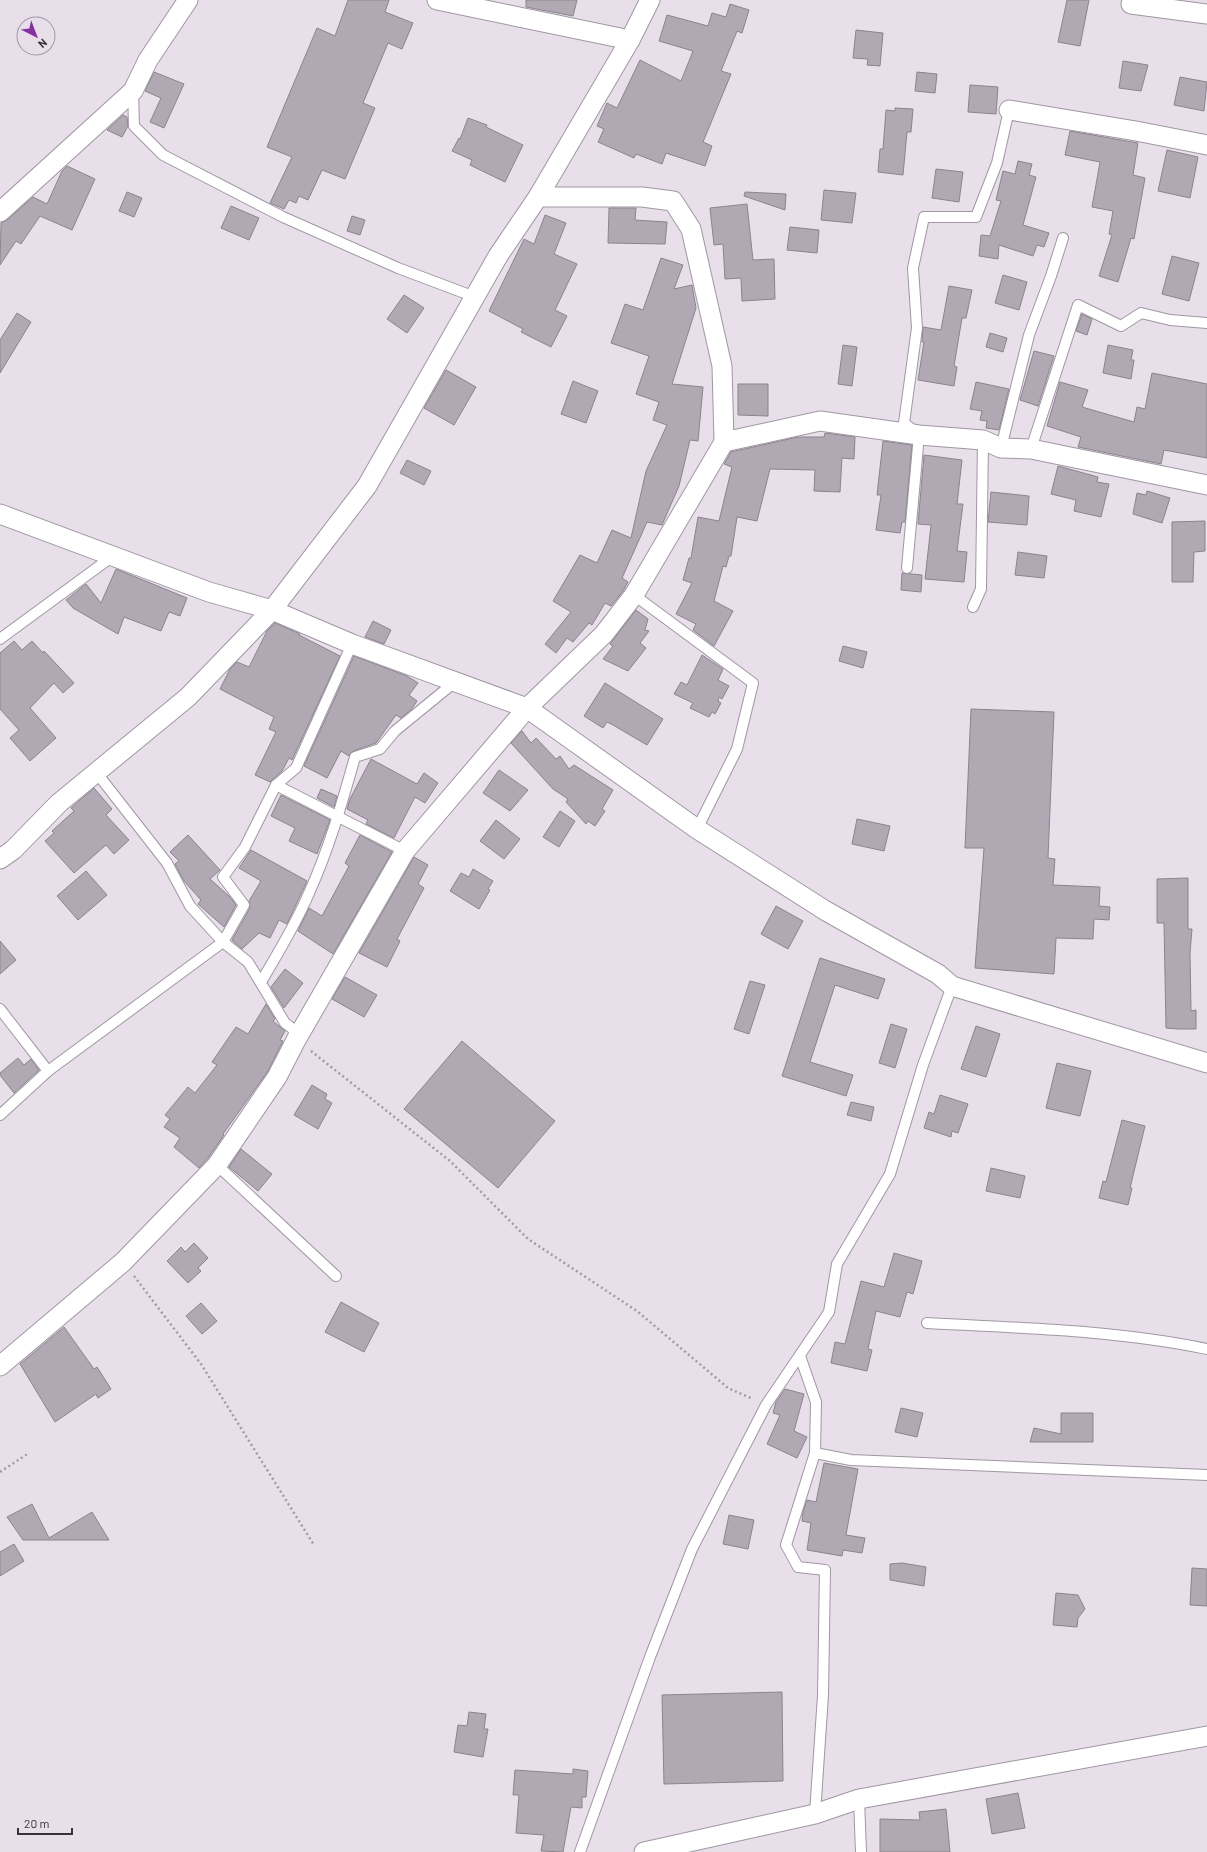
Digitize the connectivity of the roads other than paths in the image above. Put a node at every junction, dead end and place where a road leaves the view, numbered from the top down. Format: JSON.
{"nodes":[{"id":1,"x":188,"y":0,"type":"edge"},
{"id":2,"x":437,"y":0,"type":"edge"},
{"id":3,"x":650,"y":0,"type":"edge"},
{"id":4,"x":1131,"y":4,"type":"dead end"},
{"id":5,"x":1207,"y":14,"type":"edge"},
{"id":6,"x":630,"y":40,"type":"junction"},
{"id":7,"x":132,"y":91,"type":"junction"},
{"id":8,"x":1009,"y":110,"type":"joint"},
{"id":9,"x":1207,"y":145,"type":"edge"},
{"id":10,"x":538,"y":198,"type":"junction"},
{"id":11,"x":0,"y":212,"type":"edge"},
{"id":12,"x":1062,"y":238,"type":"dead end"},
{"id":13,"x":475,"y":297,"type":"junction"},
{"id":14,"x":1207,"y":323,"type":"edge"},
{"id":15,"x":919,"y":435,"type":"junction"},
{"id":16,"x":983,"y":440,"type":"junction"},
{"id":17,"x":724,"y":442,"type":"junction"},
{"id":18,"x":1001,"y":448,"type":"junction"},
{"id":19,"x":1031,"y":449,"type":"junction"},
{"id":20,"x":1207,"y":486,"type":"edge"},
{"id":21,"x":0,"y":514,"type":"edge"},
{"id":22,"x":112,"y":556,"type":"junction"},
{"id":23,"x":907,"y":568,"type":"dead end"},
{"id":24,"x":634,"y":595,"type":"junction"},
{"id":25,"x":973,"y":608,"type":"dead end"},
{"id":26,"x":272,"y":610,"type":"junction"},
{"id":27,"x":0,"y":639,"type":"edge"},
{"id":28,"x":352,"y":644,"type":"junction"},
{"id":29,"x":455,"y":682,"type":"junction"},
{"id":30,"x":527,"y":708,"type":"junction"},
{"id":31,"x":96,"y":772,"type":"junction"},
{"id":32,"x":276,"y":785,"type":"junction"},
{"id":33,"x":338,"y":816,"type":"junction"},
{"id":34,"x":697,"y":829,"type":"junction"},
{"id":35,"x":405,"y":851,"type":"junction"},
{"id":36,"x":0,"y":858,"type":"edge"},
{"id":37,"x":223,"y":942,"type":"junction"},
{"id":38,"x":261,"y":982,"type":"junction"},
{"id":39,"x":952,"y":986,"type":"junction"},
{"id":40,"x":0,"y":1009,"type":"edge"},
{"id":41,"x":296,"y":1040,"type":"junction"},
{"id":42,"x":1207,"y":1063,"type":"edge"},
{"id":43,"x":48,"y":1071,"type":"junction"},
{"id":44,"x":0,"y":1115,"type":"edge"},
{"id":45,"x":217,"y":1165,"type":"junction"},
{"id":46,"x":336,"y":1276,"type":"dead end"},
{"id":47,"x":927,"y":1323,"type":"dead end"},
{"id":48,"x":1207,"y":1350,"type":"edge"},
{"id":49,"x":800,"y":1356,"type":"junction"},
{"id":50,"x":0,"y":1366,"type":"edge"},
{"id":51,"x":815,"y":1453,"type":"junction"},
{"id":52,"x":1207,"y":1475,"type":"edge"},
{"id":53,"x":1207,"y":1736,"type":"edge"},
{"id":54,"x":859,"y":1799,"type":"junction"},
{"id":55,"x":815,"y":1814,"type":"junction"},
{"id":56,"x":580,"y":1852,"type":"edge"},
{"id":57,"x":644,"y":1852,"type":"edge"},
{"id":58,"x":860,"y":1852,"type":"edge"}],
"edges":[{"from":1,"to":7,"type":"street"},
{"from":2,"to":6,"type":"street"},
{"from":3,"to":6,"type":"street"},
{"from":4,"to":5,"type":"street"},
{"from":6,"to":10,"type":"street"},
{"from":7,"to":11,"type":"street"},
{"from":7,"to":13,"type":"lane"},
{"from":8,"to":9,"type":"street"},
{"from":8,"to":15,"type":"lane"},
{"from":10,"to":13,"type":"street"},
{"from":10,"to":17,"type":"street"},
{"from":12,"to":18,"type":"lane"},
{"from":13,"to":26,"type":"street"},
{"from":14,"to":19,"type":"lane"},
{"from":15,"to":16,"type":"street"},
{"from":15,"to":17,"type":"street"},
{"from":15,"to":23,"type":"lane"},
{"from":16,"to":18,"type":"street"},
{"from":16,"to":25,"type":"lane"},
{"from":17,"to":24,"type":"street"},
{"from":18,"to":19,"type":"street"},
{"from":19,"to":20,"type":"street"},
{"from":21,"to":22,"type":"street"},
{"from":22,"to":26,"type":"street"},
{"from":22,"to":27,"type":"lane"},
{"from":24,"to":30,"type":"street"},
{"from":24,"to":34,"type":"lane"},
{"from":26,"to":28,"type":"street"},
{"from":26,"to":31,"type":"street"},
{"from":28,"to":29,"type":"street"},
{"from":28,"to":32,"type":"lane"},
{"from":29,"to":30,"type":"street"},
{"from":29,"to":33,"type":"lane"},
{"from":30,"to":34,"type":"street"},
{"from":30,"to":35,"type":"street"},
{"from":31,"to":36,"type":"street"},
{"from":31,"to":37,"type":"lane"},
{"from":32,"to":33,"type":"lane"},
{"from":32,"to":37,"type":"lane"},
{"from":33,"to":35,"type":"lane"},
{"from":33,"to":38,"type":"lane"},
{"from":34,"to":39,"type":"street"},
{"from":35,"to":41,"type":"street"},
{"from":37,"to":38,"type":"lane"},
{"from":37,"to":43,"type":"lane"},
{"from":38,"to":41,"type":"lane"},
{"from":39,"to":42,"type":"street"},
{"from":39,"to":49,"type":"lane"},
{"from":40,"to":43,"type":"lane"},
{"from":41,"to":45,"type":"street"},
{"from":43,"to":44,"type":"lane"},
{"from":45,"to":46,"type":"lane"},
{"from":45,"to":50,"type":"street"},
{"from":47,"to":48,"type":"lane"},
{"from":49,"to":51,"type":"lane"},
{"from":49,"to":56,"type":"lane"},
{"from":51,"to":52,"type":"lane"},
{"from":51,"to":55,"type":"lane"},
{"from":53,"to":54,"type":"street"},
{"from":54,"to":55,"type":"street"},
{"from":54,"to":58,"type":"lane"},
{"from":55,"to":57,"type":"street"}]}
